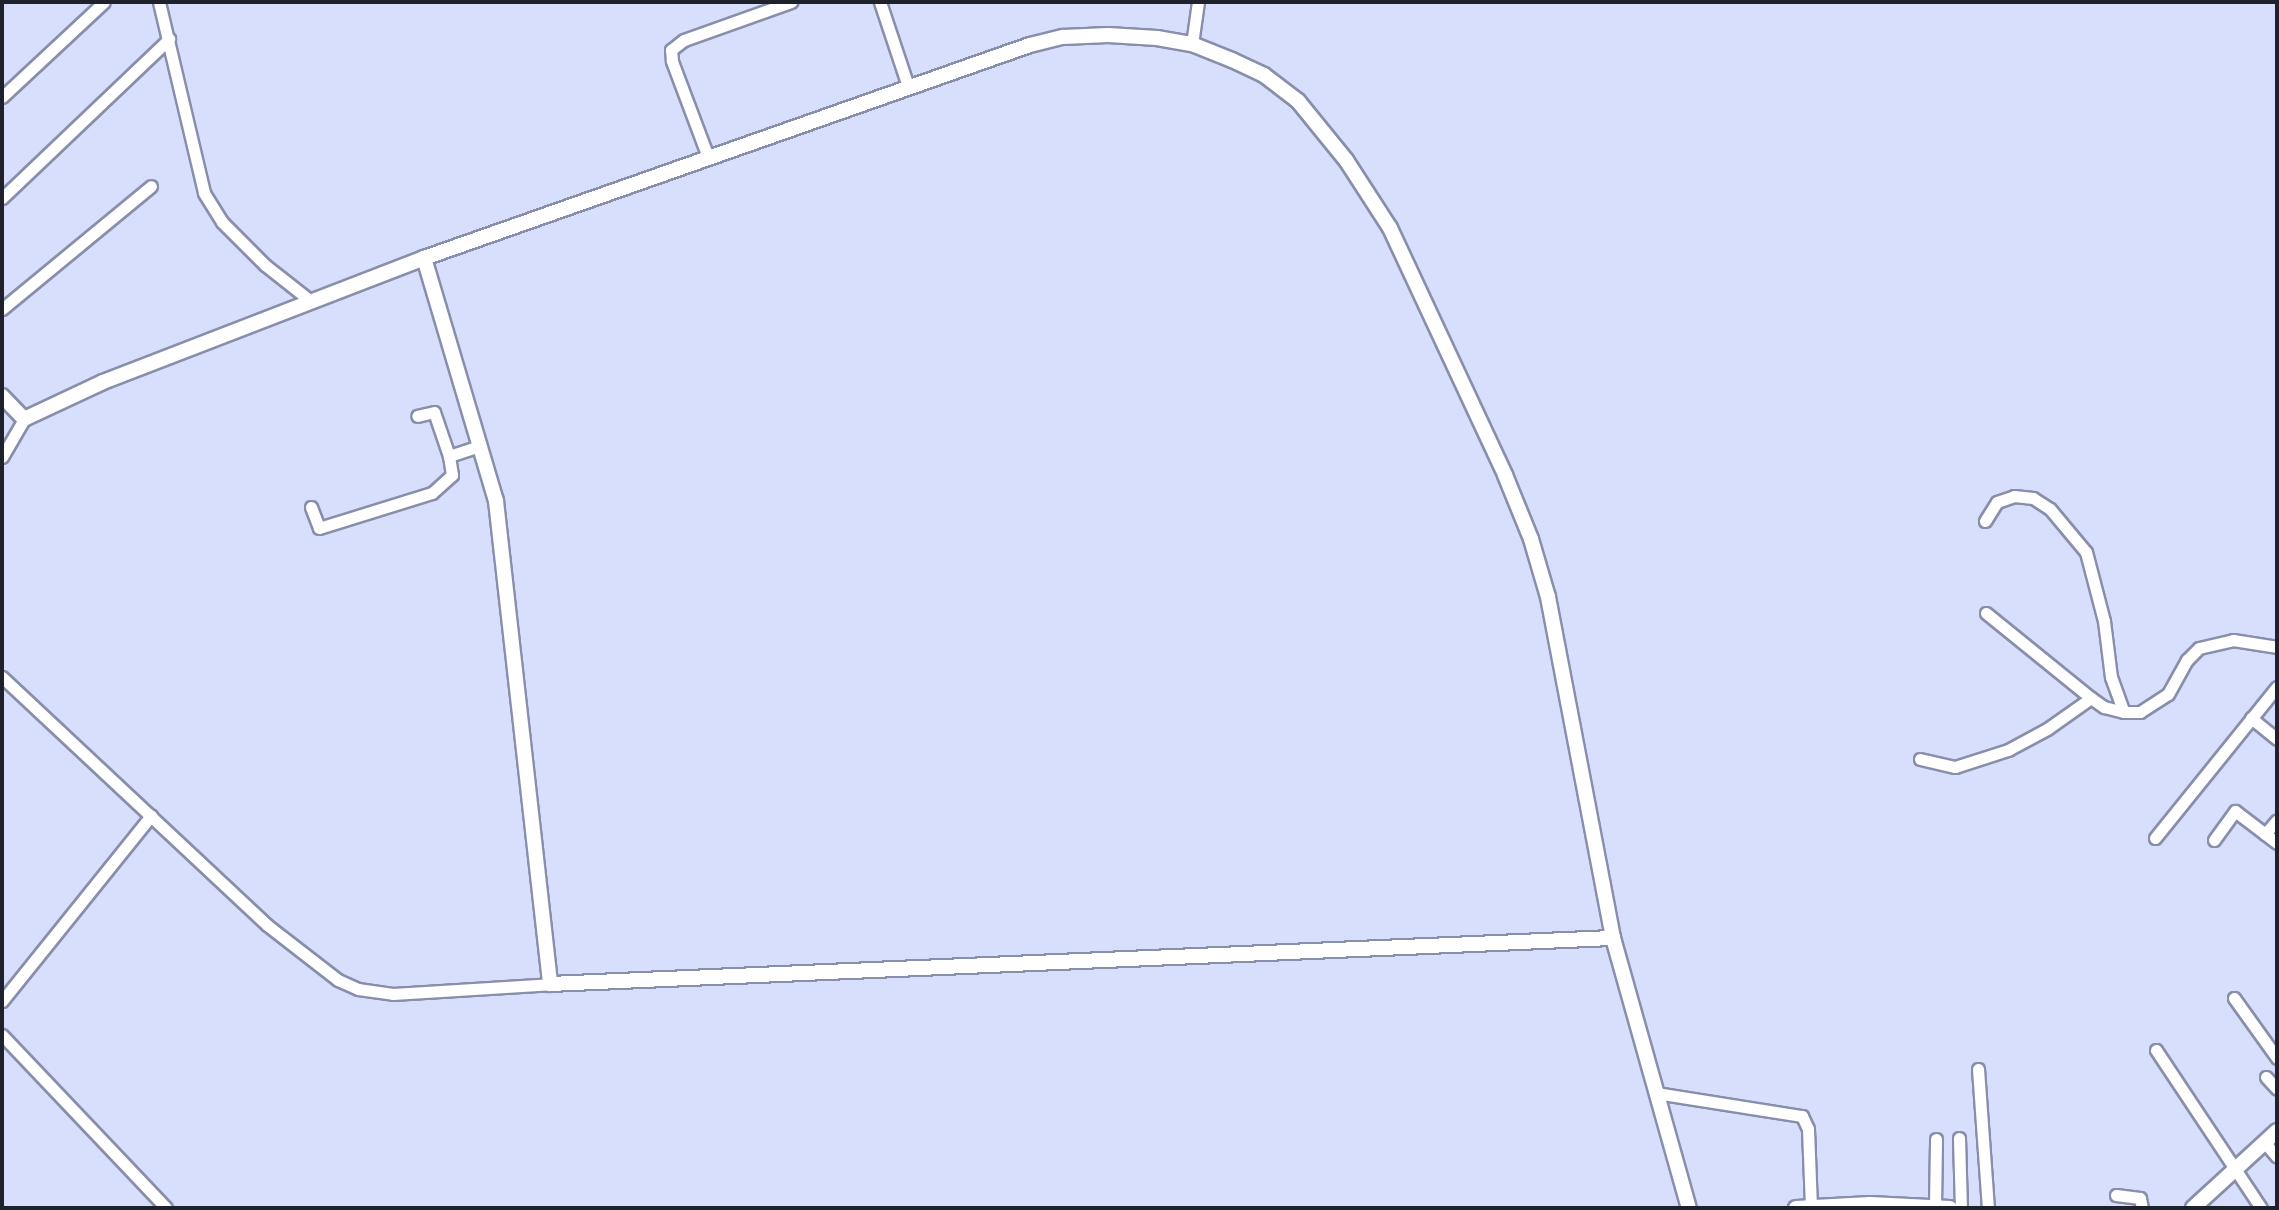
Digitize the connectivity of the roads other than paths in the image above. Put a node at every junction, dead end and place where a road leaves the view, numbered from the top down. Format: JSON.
{"nodes":[{"id":1,"x":104,"y":2,"type":"edge"},
{"id":2,"x":159,"y":2,"type":"edge"},
{"id":3,"x":791,"y":2,"type":"edge"},
{"id":4,"x":880,"y":2,"type":"edge"},
{"id":5,"x":1198,"y":2,"type":"edge"},
{"id":6,"x":762,"y":7,"type":"edge"},
{"id":7,"x":169,"y":39,"type":"junction"},
{"id":8,"x":1192,"y":44,"type":"junction"},
{"id":9,"x":908,"y":86,"type":"junction"},
{"id":10,"x":2,"y":97,"type":"edge"},
{"id":11,"x":708,"y":157,"type":"junction"},
{"id":12,"x":151,"y":186,"type":"dead end"},
{"id":13,"x":2,"y":198,"type":"edge"},
{"id":14,"x":424,"y":258,"type":"junction"},
{"id":15,"x":312,"y":302,"type":"junction"},
{"id":16,"x":2,"y":309,"type":"edge"},
{"id":17,"x":2,"y":396,"type":"edge"},
{"id":18,"x":417,"y":416,"type":"dead end"},
{"id":19,"x":24,"y":419,"type":"junction"},
{"id":20,"x":480,"y":446,"type":"junction"},
{"id":21,"x":449,"y":456,"type":"junction"},
{"id":22,"x":2,"y":457,"type":"edge"},
{"id":23,"x":311,"y":507,"type":"dead end"},
{"id":24,"x":1985,"y":521,"type":"dead end"},
{"id":25,"x":1986,"y":613,"type":"dead end"},
{"id":26,"x":2277,"y":647,"type":"edge"},
{"id":27,"x":2,"y":677,"type":"edge"},
{"id":28,"x":2276,"y":691,"type":"edge"},
{"id":29,"x":2091,"y":698,"type":"junction"},
{"id":30,"x":2124,"y":712,"type":"junction"},
{"id":31,"x":2251,"y":718,"type":"junction"},
{"id":32,"x":2277,"y":739,"type":"edge"},
{"id":33,"x":1920,"y":759,"type":"dead end"},
{"id":34,"x":151,"y":816,"type":"junction"},
{"id":35,"x":2277,"y":820,"type":"edge"},
{"id":36,"x":2265,"y":834,"type":"junction"},
{"id":37,"x":2155,"y":838,"type":"dead end"},
{"id":38,"x":2214,"y":840,"type":"dead end"},
{"id":39,"x":2277,"y":843,"type":"edge"},
{"id":40,"x":1613,"y":938,"type":"junction"},
{"id":41,"x":550,"y":984,"type":"junction"},
{"id":42,"x":2234,"y":998,"type":"dead end"},
{"id":43,"x":2,"y":1001,"type":"edge"},
{"id":44,"x":2,"y":1035,"type":"edge"},
{"id":45,"x":2156,"y":1050,"type":"dead end"},
{"id":46,"x":2277,"y":1058,"type":"edge"},
{"id":47,"x":1978,"y":1069,"type":"dead end"},
{"id":48,"x":2266,"y":1077,"type":"dead end"},
{"id":49,"x":2277,"y":1089,"type":"edge"},
{"id":50,"x":1656,"y":1093,"type":"junction"},
{"id":51,"x":1959,"y":1138,"type":"dead end"},
{"id":52,"x":1936,"y":1139,"type":"dead end"},
{"id":53,"x":2272,"y":1141,"type":"edge"},
{"id":54,"x":2277,"y":1157,"type":"edge"},
{"id":55,"x":2236,"y":1171,"type":"junction"},
{"id":56,"x":2116,"y":1195,"type":"dead end"},
{"id":57,"x":1870,"y":1206,"type":"edge"},
{"id":58,"x":1902,"y":1206,"type":"edge"},
{"id":59,"x":1804,"y":1207,"type":"edge"},
{"id":60,"x":1838,"y":1207,"type":"edge"},
{"id":61,"x":1943,"y":1207,"type":"edge"},
{"id":62,"x":166,"y":1208,"type":"edge"},
{"id":63,"x":1689,"y":1208,"type":"edge"},
{"id":64,"x":1961,"y":1208,"type":"edge"},
{"id":65,"x":1988,"y":1208,"type":"edge"},
{"id":66,"x":2142,"y":1208,"type":"edge"},
{"id":67,"x":2193,"y":1208,"type":"edge"},
{"id":68,"x":2261,"y":1208,"type":"edge"}],
"edges":[{"from":1,"to":10,"type":"street"},
{"from":2,"to":7,"type":"street"},
{"from":3,"to":6,"type":"street"},
{"from":4,"to":9,"type":"street"},
{"from":5,"to":8,"type":"street"},
{"from":6,"to":11,"type":"street"},
{"from":7,"to":13,"type":"street"},
{"from":7,"to":15,"type":"street"},
{"from":8,"to":9,"type":"street"},
{"from":8,"to":40,"type":"street"},
{"from":9,"to":11,"type":"street"},
{"from":11,"to":14,"type":"street"},
{"from":12,"to":16,"type":"street"},
{"from":14,"to":15,"type":"street"},
{"from":14,"to":20,"type":"street"},
{"from":15,"to":19,"type":"street"},
{"from":17,"to":19,"type":"street"},
{"from":18,"to":21,"type":"street"},
{"from":19,"to":22,"type":"street"},
{"from":20,"to":21,"type":"street"},
{"from":20,"to":41,"type":"street"},
{"from":21,"to":23,"type":"street"},
{"from":24,"to":30,"type":"street"},
{"from":25,"to":29,"type":"street"},
{"from":26,"to":30,"type":"street"},
{"from":27,"to":34,"type":"street"},
{"from":28,"to":31,"type":"street"},
{"from":29,"to":30,"type":"street"},
{"from":29,"to":33,"type":"street"},
{"from":31,"to":32,"type":"street"},
{"from":31,"to":37,"type":"street"},
{"from":34,"to":41,"type":"street"},
{"from":34,"to":43,"type":"street"},
{"from":35,"to":36,"type":"street"},
{"from":36,"to":38,"type":"street"},
{"from":36,"to":39,"type":"street"},
{"from":40,"to":41,"type":"street"},
{"from":40,"to":50,"type":"street"},
{"from":42,"to":46,"type":"street"},
{"from":44,"to":62,"type":"street"},
{"from":45,"to":55,"type":"street"},
{"from":47,"to":65,"type":"street"},
{"from":48,"to":49,"type":"street"},
{"from":50,"to":59,"type":"street"},
{"from":50,"to":63,"type":"street"},
{"from":51,"to":64,"type":"street"},
{"from":52,"to":61,"type":"street"},
{"from":53,"to":54,"type":"street"},
{"from":53,"to":55,"type":"street"},
{"from":55,"to":67,"type":"street"},
{"from":55,"to":68,"type":"street"},
{"from":56,"to":66,"type":"street"},
{"from":57,"to":58,"type":"street"},
{"from":57,"to":60,"type":"street"},
{"from":58,"to":61,"type":"street"},
{"from":59,"to":60,"type":"street"}]}
